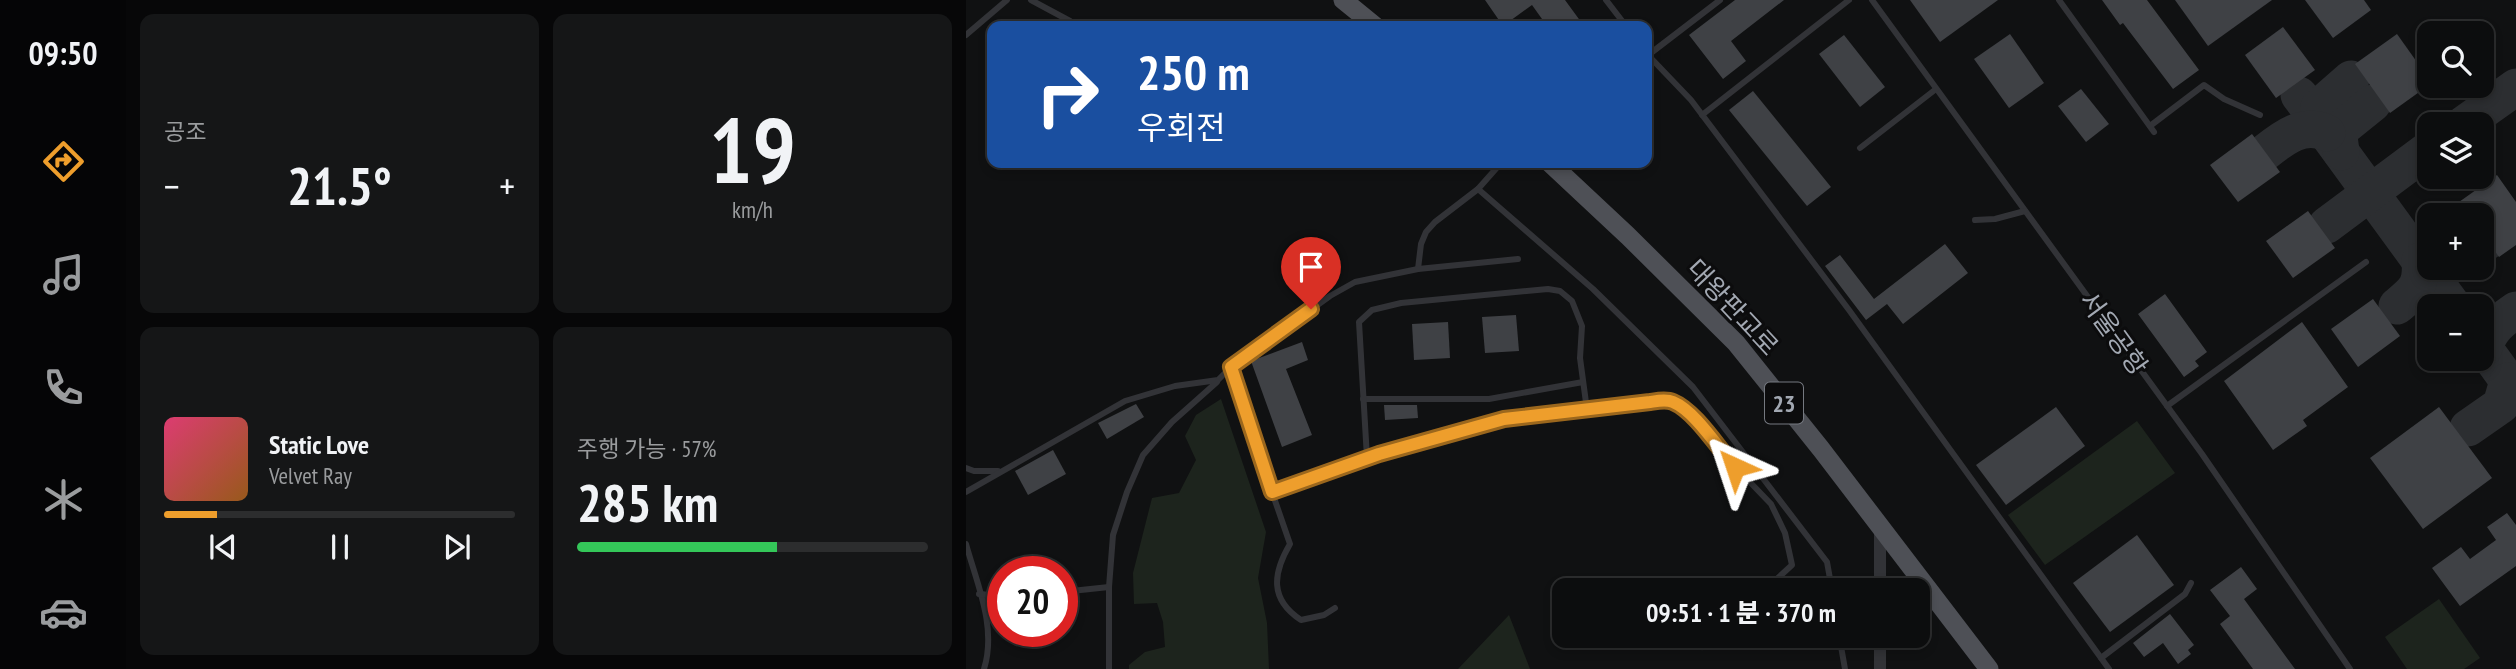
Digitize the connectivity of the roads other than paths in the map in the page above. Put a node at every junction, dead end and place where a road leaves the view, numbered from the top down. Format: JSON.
{"nodes":[{"id":1,"x":1007,"y":0,"type":"edge"},
{"id":2,"x":1031,"y":0,"type":"edge"},
{"id":3,"x":1343,"y":0,"type":"edge"},
{"id":4,"x":1606,"y":0,"type":"edge"},
{"id":5,"x":1720,"y":0,"type":"edge"},
{"id":6,"x":1849,"y":0,"type":"edge"},
{"id":7,"x":1872,"y":0,"type":"edge"},
{"id":8,"x":2059,"y":0,"type":"edge"},
{"id":9,"x":1070,"y":21,"type":"dead end"},
{"id":10,"x":1369,"y":21,"type":"edge"},
{"id":11,"x":1622,"y":21,"type":"edge"},
{"id":12,"x":966,"y":35,"type":"edge"},
{"id":13,"x":1652,"y":51,"type":"edge"},
{"id":14,"x":1652,"y":61,"type":"edge"},
{"id":15,"x":1936,"y":89,"type":"junction"},
{"id":16,"x":2260,"y":115,"type":"dead end"},
{"id":17,"x":1702,"y":116,"type":"junction"},
{"id":18,"x":1860,"y":148,"type":"dead end"},
{"id":19,"x":1497,"y":168,"type":"edge"},
{"id":20,"x":1555,"y":168,"type":"edge"},
{"id":21,"x":1478,"y":189,"type":"junction"},
{"id":22,"x":2025,"y":211,"type":"junction"},
{"id":23,"x":1975,"y":220,"type":"dead end"},
{"id":24,"x":1518,"y":259,"type":"dead end"},
{"id":25,"x":2366,"y":262,"type":"dead end"},
{"id":26,"x":1418,"y":269,"type":"junction"},
{"id":27,"x":1231,"y":367,"type":"junction"},
{"id":28,"x":1219,"y":380,"type":"junction"},
{"id":29,"x":1583,"y":382,"type":"junction"},
{"id":30,"x":1363,"y":399,"type":"junction"},
{"id":31,"x":2167,"y":406,"type":"junction"},
{"id":32,"x":1587,"y":410,"type":"junction"},
{"id":33,"x":1367,"y":458,"type":"junction"},
{"id":34,"x":966,"y":468,"type":"edge"},
{"id":35,"x":1000,"y":471,"type":"junction"},
{"id":36,"x":966,"y":492,"type":"edge"},
{"id":37,"x":1272,"y":492,"type":"junction"},
{"id":38,"x":1880,"y":526,"type":"junction"},
{"id":39,"x":966,"y":544,"type":"edge"},
{"id":40,"x":1778,"y":578,"type":"edge"},
{"id":41,"x":1830,"y":578,"type":"edge"},
{"id":42,"x":1880,"y":578,"type":"edge"},
{"id":43,"x":2191,"y":583,"type":"dead end"},
{"id":44,"x":1109,"y":587,"type":"junction"},
{"id":45,"x":1078,"y":590,"type":"edge"},
{"id":46,"x":979,"y":594,"type":"junction"},
{"id":47,"x":987,"y":595,"type":"edge"},
{"id":48,"x":1335,"y":608,"type":"dead end"},
{"id":49,"x":1841,"y":648,"type":"edge"},
{"id":50,"x":1880,"y":648,"type":"edge"},
{"id":51,"x":2101,"y":658,"type":"junction"},
{"id":52,"x":984,"y":669,"type":"edge"},
{"id":53,"x":1109,"y":669,"type":"edge"},
{"id":54,"x":1845,"y":669,"type":"edge"},
{"id":55,"x":1880,"y":669,"type":"edge"},
{"id":56,"x":1989,"y":669,"type":"edge"},
{"id":57,"x":2109,"y":669,"type":"edge"},
{"id":58,"x":2350,"y":669,"type":"edge"}],
"edges":[{"from":1,"to":12,"type":"lane"},
{"from":2,"to":9,"type":"lane"},
{"from":3,"to":10,"type":"main road"},
{"from":4,"to":11,"type":"lane"},
{"from":5,"to":13,"type":"lane"},
{"from":6,"to":17,"type":"lane"},
{"from":7,"to":15,"type":"lane","name":"서울공항"},
{"from":8,"to":16,"type":"lane"},
{"from":14,"to":17,"type":"lane"},
{"from":15,"to":18,"type":"lane"},
{"from":15,"to":22,"type":"lane","name":"서울공항"},
{"from":17,"to":51,"type":"lane"},
{"from":19,"to":21,"type":"lane"},
{"from":20,"to":38,"type":"main road","name":"대왕판교로","number":"23"},
{"from":21,"to":26,"type":"lane"},
{"from":21,"to":41,"type":"lane"},
{"from":22,"to":23,"type":"lane"},
{"from":22,"to":31,"type":"lane","name":"서울공항"},
{"from":24,"to":26,"type":"lane"},
{"from":25,"to":31,"type":"lane"},
{"from":26,"to":27,"type":"lane"},
{"from":27,"to":28,"type":"lane"},
{"from":27,"to":37,"type":"lane"},
{"from":28,"to":35,"type":"lane"},
{"from":28,"to":44,"type":"lane"},
{"from":29,"to":30,"type":"lane"},
{"from":29,"to":30,"type":"lane"},
{"from":29,"to":32,"type":"lane"},
{"from":30,"to":33,"type":"lane"},
{"from":31,"to":58,"type":"lane","name":"서울공항"},
{"from":32,"to":33,"type":"lane"},
{"from":32,"to":40,"type":"lane"},
{"from":33,"to":37,"type":"lane"},
{"from":34,"to":35,"type":"lane"},
{"from":35,"to":36,"type":"lane"},
{"from":37,"to":48,"type":"lane"},
{"from":38,"to":42,"type":"street"},
{"from":38,"to":56,"type":"main road","name":"대왕판교로","number":"23"},
{"from":39,"to":46,"type":"lane"},
{"from":43,"to":51,"type":"lane"},
{"from":44,"to":45,"type":"lane"},
{"from":44,"to":53,"type":"lane"},
{"from":46,"to":47,"type":"lane"},
{"from":46,"to":52,"type":"lane"},
{"from":49,"to":54,"type":"lane"},
{"from":50,"to":55,"type":"street"},
{"from":51,"to":57,"type":"lane"}]}
